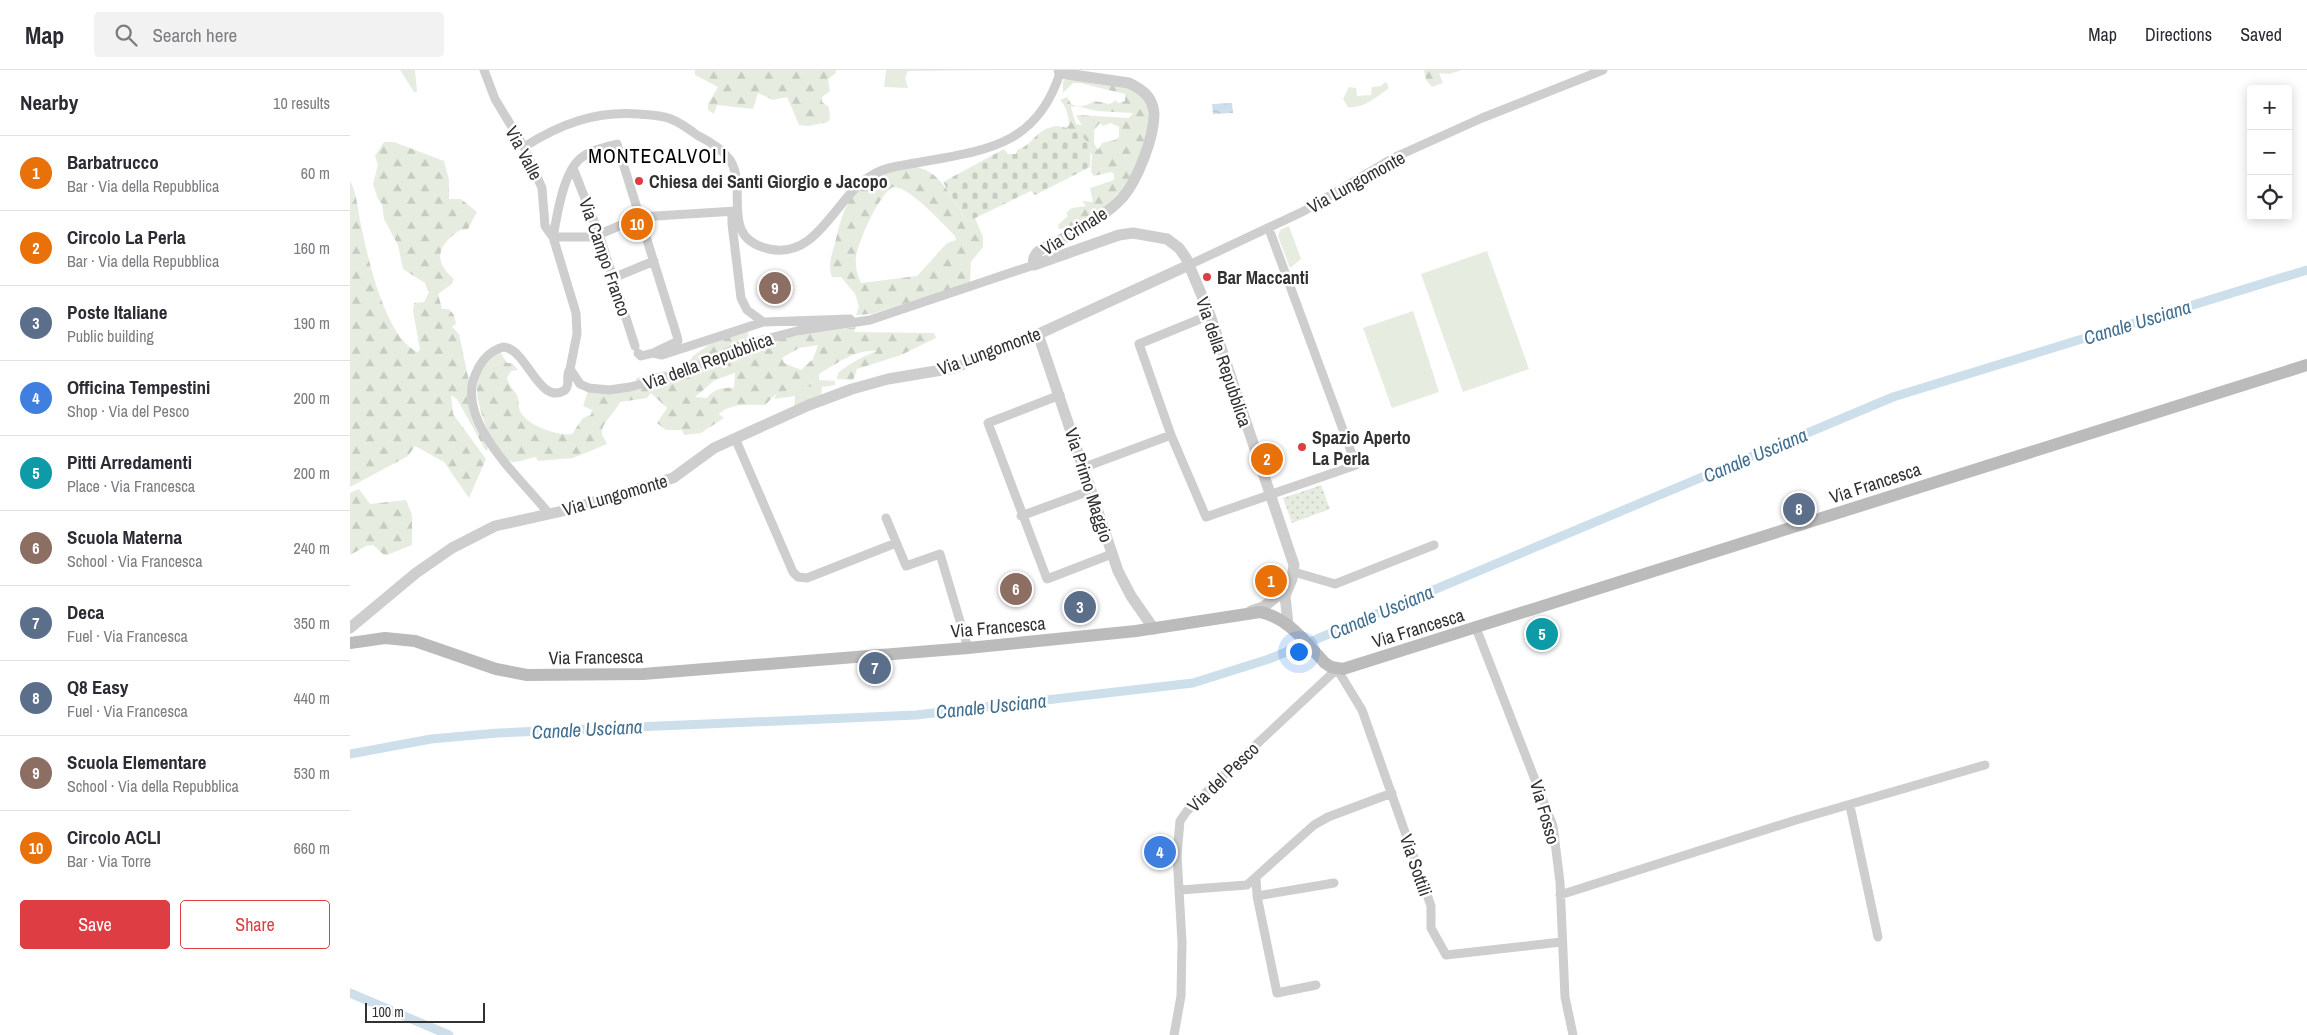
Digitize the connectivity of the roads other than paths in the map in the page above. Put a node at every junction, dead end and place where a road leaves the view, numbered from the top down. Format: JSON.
{"nodes":[{"id":1,"x":484,"y":70,"type":"edge"},
{"id":2,"x":1603,"y":70,"type":"edge"},
{"id":3,"x":1060,"y":71,"type":"edge"},
{"id":4,"x":524,"y":148,"type":"junction"},
{"id":5,"x":574,"y":168,"type":"junction"},
{"id":6,"x":736,"y":211,"type":"junction"},
{"id":7,"x":640,"y":217,"type":"junction"},
{"id":8,"x":1268,"y":229,"type":"junction"},
{"id":9,"x":599,"y":234,"type":"junction"},
{"id":10,"x":553,"y":237,"type":"junction"},
{"id":11,"x":654,"y":261,"type":"junction"},
{"id":12,"x":1034,"y":265,"type":"junction"},
{"id":13,"x":1189,"y":265,"type":"junction"},
{"id":14,"x":613,"y":278,"type":"junction"},
{"id":15,"x":1210,"y":315,"type":"junction"},
{"id":16,"x":870,"y":320,"type":"junction"},
{"id":17,"x":763,"y":322,"type":"junction"},
{"id":18,"x":1035,"y":336,"type":"junction"},
{"id":19,"x":636,"y":350,"type":"joint"},
{"id":20,"x":653,"y":353,"type":"junction"},
{"id":21,"x":2307,"y":365,"type":"edge"},
{"id":22,"x":570,"y":369,"type":"junction"},
{"id":23,"x":1060,"y":395,"type":"junction"},
{"id":24,"x":1171,"y":435,"type":"junction"},
{"id":25,"x":735,"y":438,"type":"junction"},
{"id":26,"x":1085,"y":467,"type":"junction"},
{"id":27,"x":1092,"y":490,"type":"junction"},
{"id":28,"x":1271,"y":494,"type":"junction"},
{"id":29,"x":549,"y":514,"type":"junction"},
{"id":30,"x":1021,"y":516,"type":"junction"},
{"id":31,"x":886,"y":518,"type":"dead end"},
{"id":32,"x":896,"y":542,"type":"junction"},
{"id":33,"x":1434,"y":545,"type":"dead end"},
{"id":34,"x":1112,"y":554,"type":"junction"},
{"id":35,"x":1294,"y":572,"type":"junction"},
{"id":36,"x":1283,"y":593,"type":"junction"},
{"id":37,"x":1247,"y":612,"type":"junction"},
{"id":38,"x":1274,"y":616,"type":"junction"},
{"id":39,"x":1288,"y":624,"type":"junction"},
{"id":40,"x":350,"y":628,"type":"edge"},
{"id":41,"x":1476,"y":628,"type":"junction"},
{"id":42,"x":1154,"y":629,"type":"junction"},
{"id":43,"x":350,"y":643,"type":"edge"},
{"id":44,"x":968,"y":648,"type":"junction"},
{"id":45,"x":1337,"y":669,"type":"junction"},
{"id":46,"x":1985,"y":766,"type":"dead end"},
{"id":47,"x":1392,"y":793,"type":"junction"},
{"id":48,"x":1850,"y":806,"type":"junction"},
{"id":49,"x":1256,"y":878,"type":"junction"},
{"id":50,"x":1334,"y":883,"type":"dead end"},
{"id":51,"x":1180,"y":890,"type":"junction"},
{"id":52,"x":1560,"y":895,"type":"junction"},
{"id":53,"x":1257,"y":896,"type":"junction"},
{"id":54,"x":1878,"y":937,"type":"dead end"},
{"id":55,"x":1561,"y":942,"type":"junction"},
{"id":56,"x":1316,"y":985,"type":"dead end"},
{"id":57,"x":1174,"y":1035,"type":"edge"},
{"id":58,"x":1573,"y":1035,"type":"edge"}],
"edges":[{"from":1,"to":4,"type":"street","name":"Via Valle"},
{"from":2,"to":8,"type":"street","name":"Via Lungomonte"},
{"from":3,"to":6,"type":"street"},
{"from":3,"to":12,"type":"street","name":"Via Crinale"},
{"from":4,"to":6,"type":"street"},
{"from":4,"to":10,"type":"street","name":"Via Valle"},
{"from":5,"to":7,"type":"street"},
{"from":5,"to":9,"type":"street","name":"Via Campo Franco"},
{"from":5,"to":10,"type":"street"},
{"from":6,"to":7,"type":"street"},
{"from":6,"to":17,"type":"street"},
{"from":7,"to":9,"type":"street"},
{"from":7,"to":11,"type":"street"},
{"from":8,"to":13,"type":"street","name":"Via Lungomonte"},
{"from":8,"to":28,"type":"street"},
{"from":9,"to":10,"type":"street"},
{"from":9,"to":14,"type":"street","name":"Via Campo Franco"},
{"from":10,"to":22,"type":"street"},
{"from":11,"to":14,"type":"street"},
{"from":11,"to":20,"type":"street"},
{"from":12,"to":13,"type":"street","name":"Via della Repubblica"},
{"from":12,"to":16,"type":"street","name":"Via della Repubblica"},
{"from":13,"to":15,"type":"street","name":"Via della Repubblica"},
{"from":13,"to":18,"type":"street","name":"Via Lungomonte"},
{"from":14,"to":19,"type":"street","name":"Via Campo Franco"},
{"from":15,"to":24,"type":"street"},
{"from":15,"to":28,"type":"street","name":"Via della Repubblica"},
{"from":16,"to":17,"type":"street","name":"Via della Repubblica"},
{"from":16,"to":22,"type":"street","name":"Via della Repubblica"},
{"from":17,"to":20,"type":"street","name":"Via della Repubblica"},
{"from":18,"to":23,"type":"street","name":"Via Primo Maggio"},
{"from":18,"to":25,"type":"street","name":"Via Lungomonte"},
{"from":19,"to":20,"type":"street","name":"Via della Repubblica"},
{"from":21,"to":41,"type":"main road","name":"Via Francesca"},
{"from":22,"to":29,"type":"street"},
{"from":23,"to":26,"type":"street","name":"Via Primo Maggio"},
{"from":23,"to":30,"type":"street"},
{"from":24,"to":26,"type":"street"},
{"from":24,"to":28,"type":"street"},
{"from":25,"to":29,"type":"street","name":"Via Lungomonte"},
{"from":25,"to":32,"type":"street"},
{"from":26,"to":27,"type":"street","name":"Via Primo Maggio"},
{"from":27,"to":30,"type":"street"},
{"from":27,"to":34,"type":"street","name":"Via Primo Maggio"},
{"from":28,"to":35,"type":"street","name":"Via della Repubblica"},
{"from":29,"to":40,"type":"street","name":"Via Lungomonte"},
{"from":30,"to":34,"type":"street"},
{"from":31,"to":32,"type":"street"},
{"from":32,"to":44,"type":"street"},
{"from":33,"to":35,"type":"street"},
{"from":34,"to":42,"type":"street","name":"Via Primo Maggio"},
{"from":35,"to":36,"type":"street"},
{"from":36,"to":37,"type":"street"},
{"from":36,"to":38,"type":"street"},
{"from":36,"to":39,"type":"street"},
{"from":37,"to":38,"type":"main road","name":"Via Francesca"},
{"from":37,"to":42,"type":"main road","name":"Via Francesca"},
{"from":38,"to":39,"type":"main road","name":"Via Francesca"},
{"from":39,"to":45,"type":"main road","name":"Via Francesca"},
{"from":41,"to":45,"type":"main road","name":"Via Francesca"},
{"from":41,"to":52,"type":"street","name":"Via Fosso"},
{"from":42,"to":44,"type":"main road","name":"Via Francesca"},
{"from":43,"to":44,"type":"main road","name":"Via Francesca"},
{"from":45,"to":47,"type":"street","name":"Via Sottili"},
{"from":45,"to":51,"type":"street","name":"Via del Pesco"},
{"from":46,"to":48,"type":"street"},
{"from":47,"to":49,"type":"street"},
{"from":47,"to":55,"type":"street","name":"Via Sottili"},
{"from":48,"to":52,"type":"street"},
{"from":48,"to":54,"type":"street"},
{"from":49,"to":51,"type":"street"},
{"from":49,"to":53,"type":"street"},
{"from":50,"to":53,"type":"street"},
{"from":51,"to":57,"type":"street","name":"Via del Pesco"},
{"from":52,"to":55,"type":"street","name":"Via Fosso"},
{"from":53,"to":56,"type":"street"},
{"from":55,"to":58,"type":"street","name":"Via Fosso"}]}
